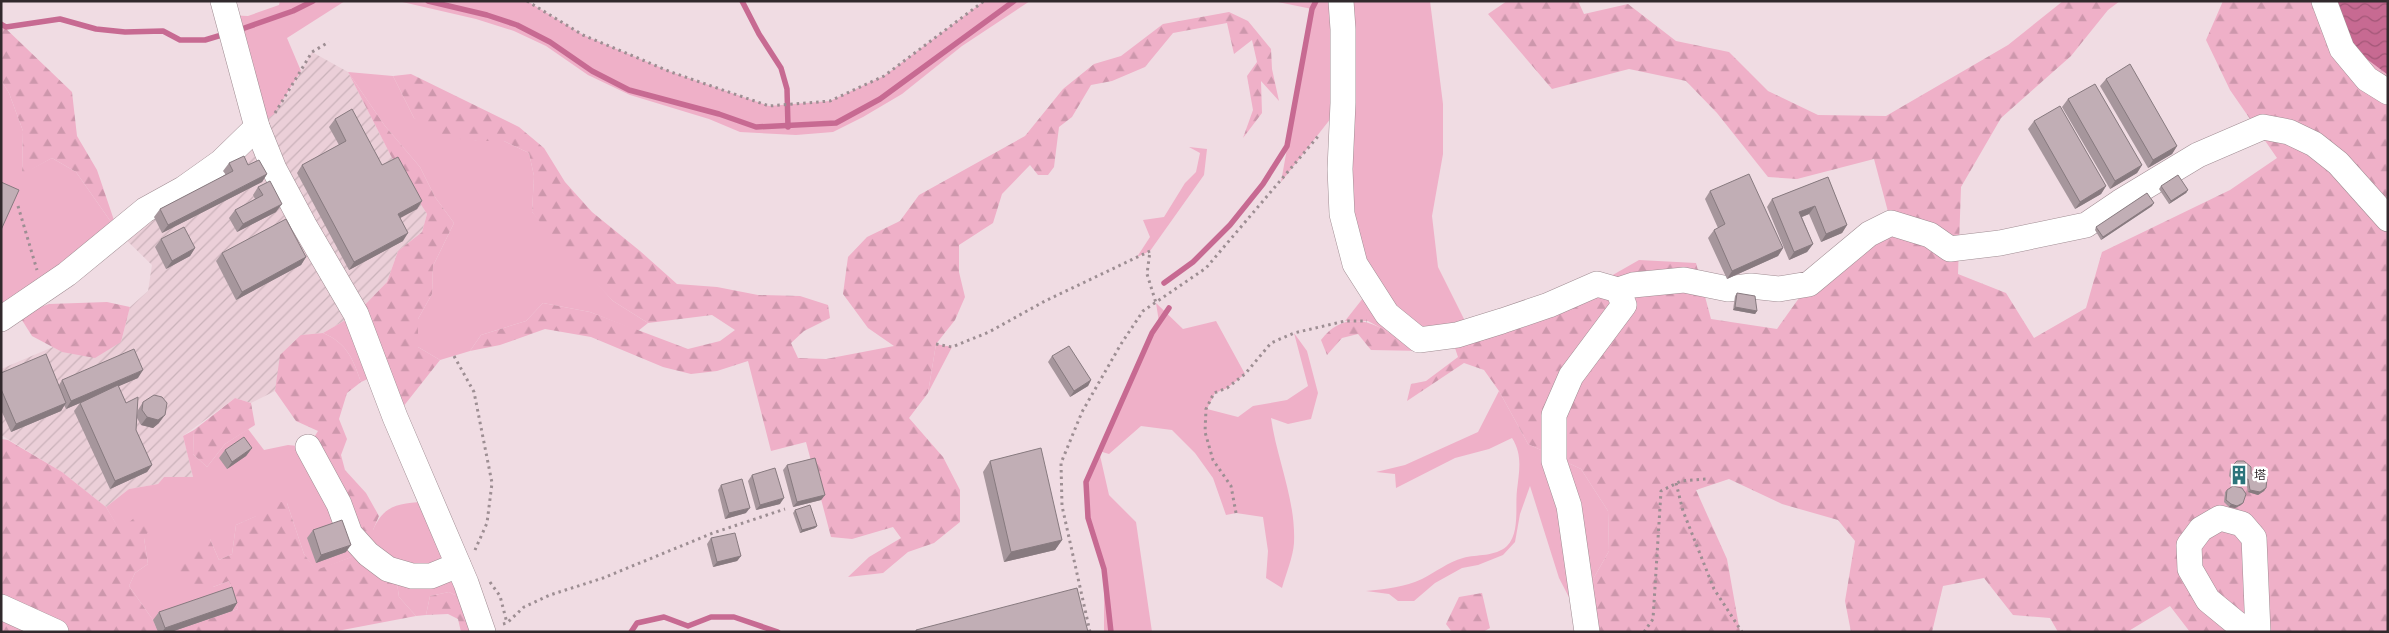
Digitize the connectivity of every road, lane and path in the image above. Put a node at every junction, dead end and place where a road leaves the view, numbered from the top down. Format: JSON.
{"nodes":[{"id":1,"x":527,"y":1,"type":"edge"},
{"id":2,"x":984,"y":1,"type":"edge"},
{"id":3,"x":1341,"y":1,"type":"edge"},
{"id":4,"x":2324,"y":1,"type":"edge"},
{"id":5,"x":224,"y":8,"type":"edge"},
{"id":6,"x":329,"y":42,"type":"dead end"},
{"id":7,"x":2388,"y":92,"type":"edge"},
{"id":8,"x":257,"y":127,"type":"junction"},
{"id":9,"x":1323,"y":130,"type":"dead end"},
{"id":10,"x":18,"y":206,"type":"edge"},
{"id":11,"x":2388,"y":219,"type":"edge"},
{"id":12,"x":43,"y":290,"type":"junction"},
{"id":13,"x":1618,"y":290,"type":"junction"},
{"id":14,"x":1156,"y":303,"type":"junction"},
{"id":15,"x":1,"y":319,"type":"edge"},
{"id":16,"x":1374,"y":324,"type":"dead end"},
{"id":17,"x":936,"y":344,"type":"dead end"},
{"id":18,"x":454,"y":356,"type":"dead end"},
{"id":19,"x":308,"y":447,"type":"dead end"},
{"id":20,"x":1707,"y":479,"type":"dead end"},
{"id":21,"x":1676,"y":483,"type":"junction"},
{"id":22,"x":786,"y":509,"type":"dead end"},
{"id":23,"x":1236,"y":513,"type":"dead end"},
{"id":24,"x":468,"y":562,"type":"junction"},
{"id":25,"x":485,"y":575,"type":"dead end"},
{"id":26,"x":1,"y":607,"type":"edge"},
{"id":27,"x":507,"y":623,"type":"junction"},
{"id":28,"x":482,"y":630,"type":"edge"},
{"id":29,"x":56,"y":632,"type":"edge"},
{"id":30,"x":1090,"y":632,"type":"edge"},
{"id":31,"x":1587,"y":632,"type":"edge"},
{"id":32,"x":1644,"y":632,"type":"edge"},
{"id":33,"x":1742,"y":632,"type":"edge"},
{"id":34,"x":2246,"y":632,"type":"edge"},
{"id":35,"x":2258,"y":632,"type":"edge"}],
"edges":[{"from":1,"to":2,"type":"path"},
{"from":3,"to":13,"type":"street"},
{"from":4,"to":7,"type":"street"},
{"from":5,"to":8,"type":"street"},
{"from":6,"to":8,"type":"path"},
{"from":8,"to":12,"type":"street"},
{"from":8,"to":24,"type":"street"},
{"from":9,"to":14,"type":"path"},
{"from":10,"to":12,"type":"path"},
{"from":11,"to":13,"type":"street"},
{"from":12,"to":15,"type":"street"},
{"from":13,"to":31,"type":"street"},
{"from":14,"to":17,"type":"path"},
{"from":14,"to":30,"type":"path"},
{"from":16,"to":23,"type":"path"},
{"from":18,"to":24,"type":"path"},
{"from":19,"to":24,"type":"street"},
{"from":20,"to":21,"type":"path"},
{"from":21,"to":32,"type":"path"},
{"from":21,"to":33,"type":"path"},
{"from":22,"to":27,"type":"path"},
{"from":24,"to":28,"type":"street"},
{"from":25,"to":27,"type":"path"},
{"from":26,"to":29,"type":"street"},
{"from":27,"to":28,"type":"path"},
{"from":34,"to":35,"type":"street"}]}
